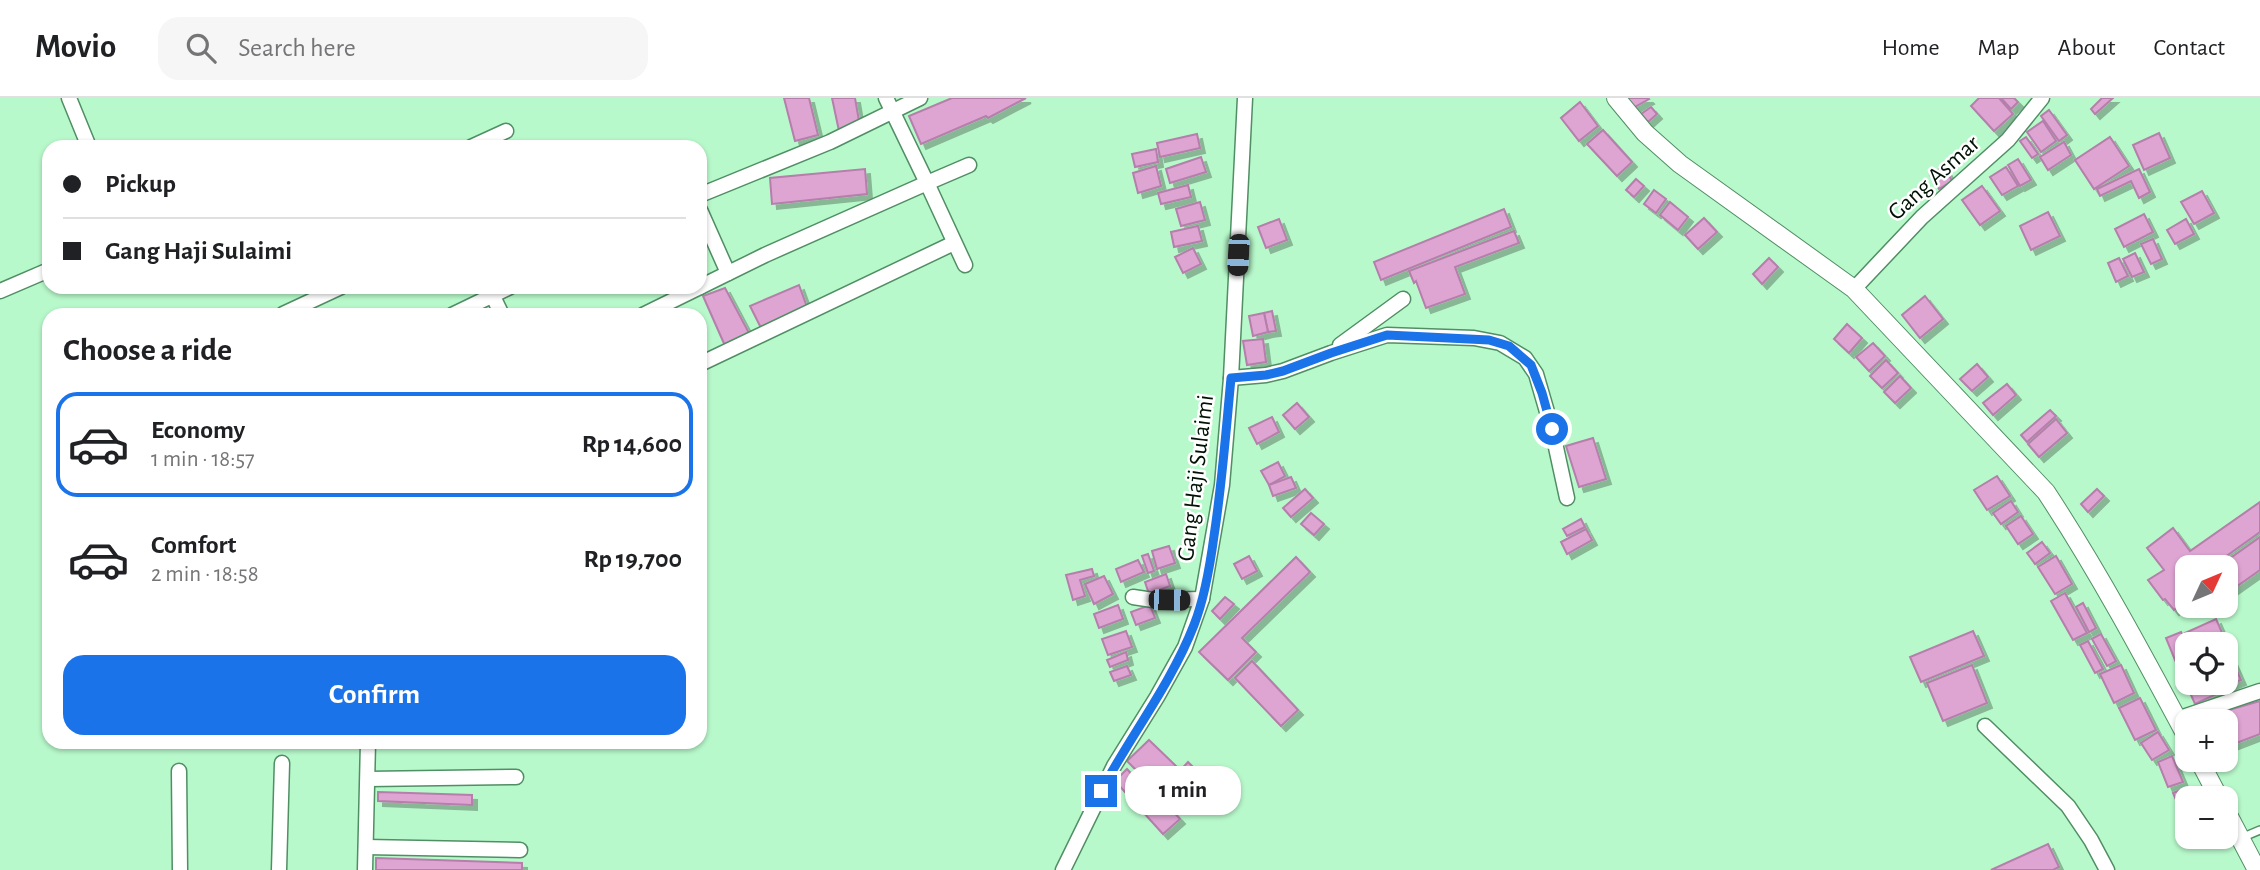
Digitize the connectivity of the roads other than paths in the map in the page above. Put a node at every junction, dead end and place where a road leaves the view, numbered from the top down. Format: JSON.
{"nodes":[{"id":1,"x":69,"y":98,"type":"edge"},
{"id":2,"x":886,"y":98,"type":"edge"},
{"id":3,"x":920,"y":98,"type":"edge"},
{"id":4,"x":1245,"y":98,"type":"edge"},
{"id":5,"x":1616,"y":98,"type":"edge"},
{"id":6,"x":2042,"y":98,"type":"edge"},
{"id":7,"x":892,"y":112,"type":"junction"},
{"id":8,"x":506,"y":131,"type":"dead end"},
{"id":9,"x":86,"y":140,"type":"edge"},
{"id":10,"x":486,"y":140,"type":"edge"},
{"id":11,"x":968,"y":165,"type":"dead end"},
{"id":12,"x":927,"y":183,"type":"junction"},
{"id":13,"x":707,"y":192,"type":"edge"},
{"id":14,"x":707,"y":226,"type":"edge"},
{"id":15,"x":954,"y":243,"type":"junction"},
{"id":16,"x":965,"y":265,"type":"dead end"},
{"id":17,"x":42,"y":273,"type":"edge"},
{"id":18,"x":728,"y":273,"type":"junction"},
{"id":19,"x":707,"y":284,"type":"edge"},
{"id":20,"x":1854,"y":289,"type":"junction"},
{"id":21,"x":0,"y":291,"type":"edge"},
{"id":22,"x":326,"y":294,"type":"edge"},
{"id":23,"x":486,"y":294,"type":"edge"},
{"id":24,"x":686,"y":294,"type":"edge"},
{"id":25,"x":1403,"y":299,"type":"dead end"},
{"id":26,"x":296,"y":308,"type":"edge"},
{"id":27,"x":463,"y":308,"type":"edge"},
{"id":28,"x":657,"y":308,"type":"edge"},
{"id":29,"x":1331,"y":353,"type":"junction"},
{"id":30,"x":707,"y":361,"type":"edge"},
{"id":31,"x":1231,"y":378,"type":"junction"},
{"id":32,"x":1567,"y":498,"type":"dead end"},
{"id":33,"x":1133,"y":597,"type":"dead end"},
{"id":34,"x":1202,"y":599,"type":"junction"},
{"id":35,"x":2260,"y":691,"type":"edge"},
{"id":36,"x":2207,"y":709,"type":"edge"},
{"id":37,"x":2175,"y":715,"type":"edge"},
{"id":38,"x":1985,"y":726,"type":"dead end"},
{"id":39,"x":368,"y":749,"type":"edge"},
{"id":40,"x":282,"y":763,"type":"dead end"},
{"id":41,"x":178,"y":771,"type":"dead end"},
{"id":42,"x":516,"y":777,"type":"dead end"},
{"id":43,"x":368,"y":779,"type":"junction"},
{"id":44,"x":2260,"y":830,"type":"edge"},
{"id":45,"x":2238,"y":833,"type":"edge"},
{"id":46,"x":2241,"y":838,"type":"junction"},
{"id":47,"x":366,"y":847,"type":"junction"},
{"id":48,"x":520,"y":850,"type":"dead end"},
{"id":49,"x":180,"y":870,"type":"edge"},
{"id":50,"x":279,"y":870,"type":"edge"},
{"id":51,"x":365,"y":870,"type":"edge"},
{"id":52,"x":1063,"y":870,"type":"edge"},
{"id":53,"x":2107,"y":870,"type":"edge"},
{"id":54,"x":2257,"y":870,"type":"edge"}],
"edges":[{"from":1,"to":9,"type":"street"},
{"from":2,"to":7,"type":"street"},
{"from":3,"to":7,"type":"street"},
{"from":4,"to":31,"type":"street","name":"Gang Haji Sulaimi"},
{"from":5,"to":20,"type":"street"},
{"from":6,"to":20,"type":"street","name":"Gang Asmar"},
{"from":7,"to":12,"type":"street"},
{"from":7,"to":13,"type":"street"},
{"from":8,"to":10,"type":"street"},
{"from":11,"to":12,"type":"street"},
{"from":12,"to":15,"type":"street"},
{"from":12,"to":18,"type":"street"},
{"from":14,"to":18,"type":"street"},
{"from":15,"to":16,"type":"street"},
{"from":15,"to":30,"type":"street"},
{"from":17,"to":21,"type":"street"},
{"from":18,"to":19,"type":"street"},
{"from":20,"to":37,"type":"street"},
{"from":22,"to":26,"type":"street"},
{"from":23,"to":27,"type":"street"},
{"from":24,"to":28,"type":"street"},
{"from":25,"to":29,"type":"street"},
{"from":29,"to":31,"type":"street"},
{"from":29,"to":32,"type":"street"},
{"from":31,"to":34,"type":"street","name":"Gang Haji Sulaimi"},
{"from":33,"to":34,"type":"street"},
{"from":34,"to":52,"type":"street","name":"Gang Haji Sulaimi"},
{"from":35,"to":36,"type":"street"},
{"from":38,"to":53,"type":"street"},
{"from":39,"to":43,"type":"street"},
{"from":40,"to":50,"type":"street"},
{"from":41,"to":49,"type":"street"},
{"from":42,"to":43,"type":"street"},
{"from":43,"to":47,"type":"street"},
{"from":44,"to":46,"type":"lane"},
{"from":45,"to":46,"type":"street"},
{"from":46,"to":54,"type":"street"},
{"from":47,"to":48,"type":"street"},
{"from":47,"to":51,"type":"street"}]}
